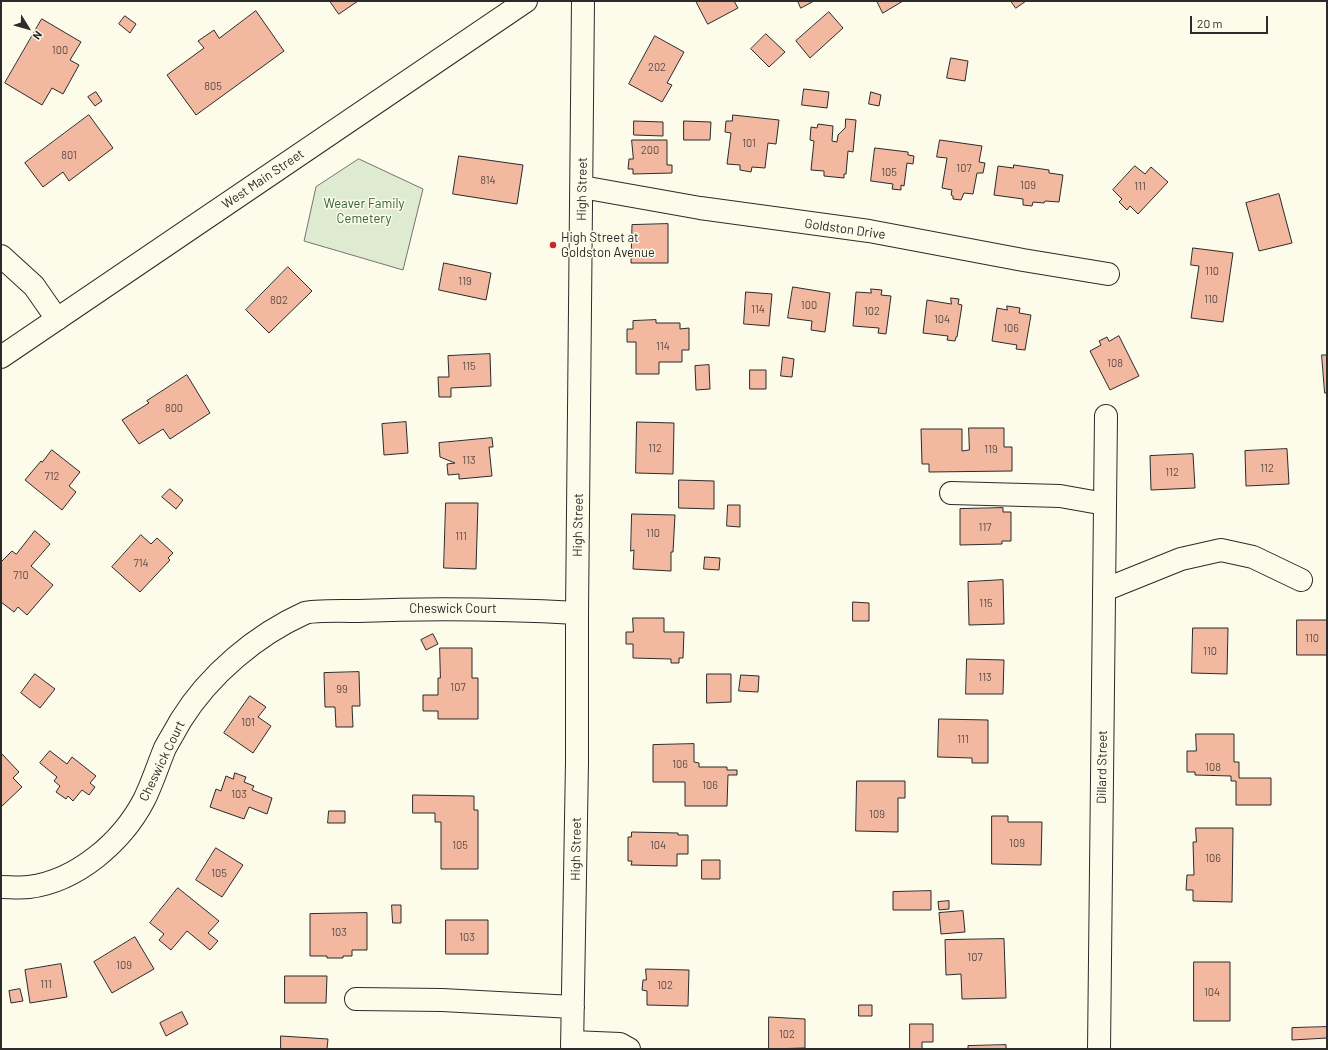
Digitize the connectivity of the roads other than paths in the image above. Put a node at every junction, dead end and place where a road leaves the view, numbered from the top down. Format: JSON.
{"nodes":[{"id":1,"x":526,"y":1,"type":"edge"},
{"id":2,"x":583,"y":1,"type":"edge"},
{"id":3,"x":582,"y":187,"type":"junction"},
{"id":4,"x":1,"y":256,"type":"edge"},
{"id":5,"x":1108,"y":274,"type":"dead end"},
{"id":6,"x":57,"y":319,"type":"junction"},
{"id":7,"x":1,"y":357,"type":"edge"},
{"id":8,"x":1106,"y":416,"type":"dead end"},
{"id":9,"x":951,"y":493,"type":"dead end"},
{"id":10,"x":1105,"y":494,"type":"junction"},
{"id":11,"x":1301,"y":580,"type":"dead end"},
{"id":12,"x":1104,"y":590,"type":"junction"},
{"id":13,"x":577,"y":612,"type":"junction"},
{"id":14,"x":1,"y":886,"type":"edge"},
{"id":15,"x":356,"y":999,"type":"dead end"},
{"id":16,"x":573,"y":1007,"type":"junction"},
{"id":17,"x":572,"y":1046,"type":"edge"},
{"id":18,"x":629,"y":1049,"type":"edge"},
{"id":19,"x":1099,"y":1049,"type":"edge"}],
"edges":[{"from":1,"to":6,"type":"street","name":"West Main Street"},
{"from":2,"to":3,"type":"street","name":"High Street"},
{"from":3,"to":5,"type":"street","name":"Goldston Drive"},
{"from":3,"to":13,"type":"street","name":"High Street"},
{"from":4,"to":6,"type":"street"},
{"from":6,"to":7,"type":"street","name":"West Main Street"},
{"from":8,"to":10,"type":"street","name":"Dillard Street"},
{"from":9,"to":10,"type":"street"},
{"from":10,"to":12,"type":"street","name":"Dillard Street"},
{"from":11,"to":12,"type":"street"},
{"from":12,"to":19,"type":"street","name":"Dillard Street"},
{"from":13,"to":14,"type":"street","name":"Cheswick Court"},
{"from":13,"to":16,"type":"street","name":"High Street"},
{"from":15,"to":16,"type":"street"},
{"from":16,"to":17,"type":"street","name":"High Street"},
{"from":17,"to":18,"type":"street"}]}
